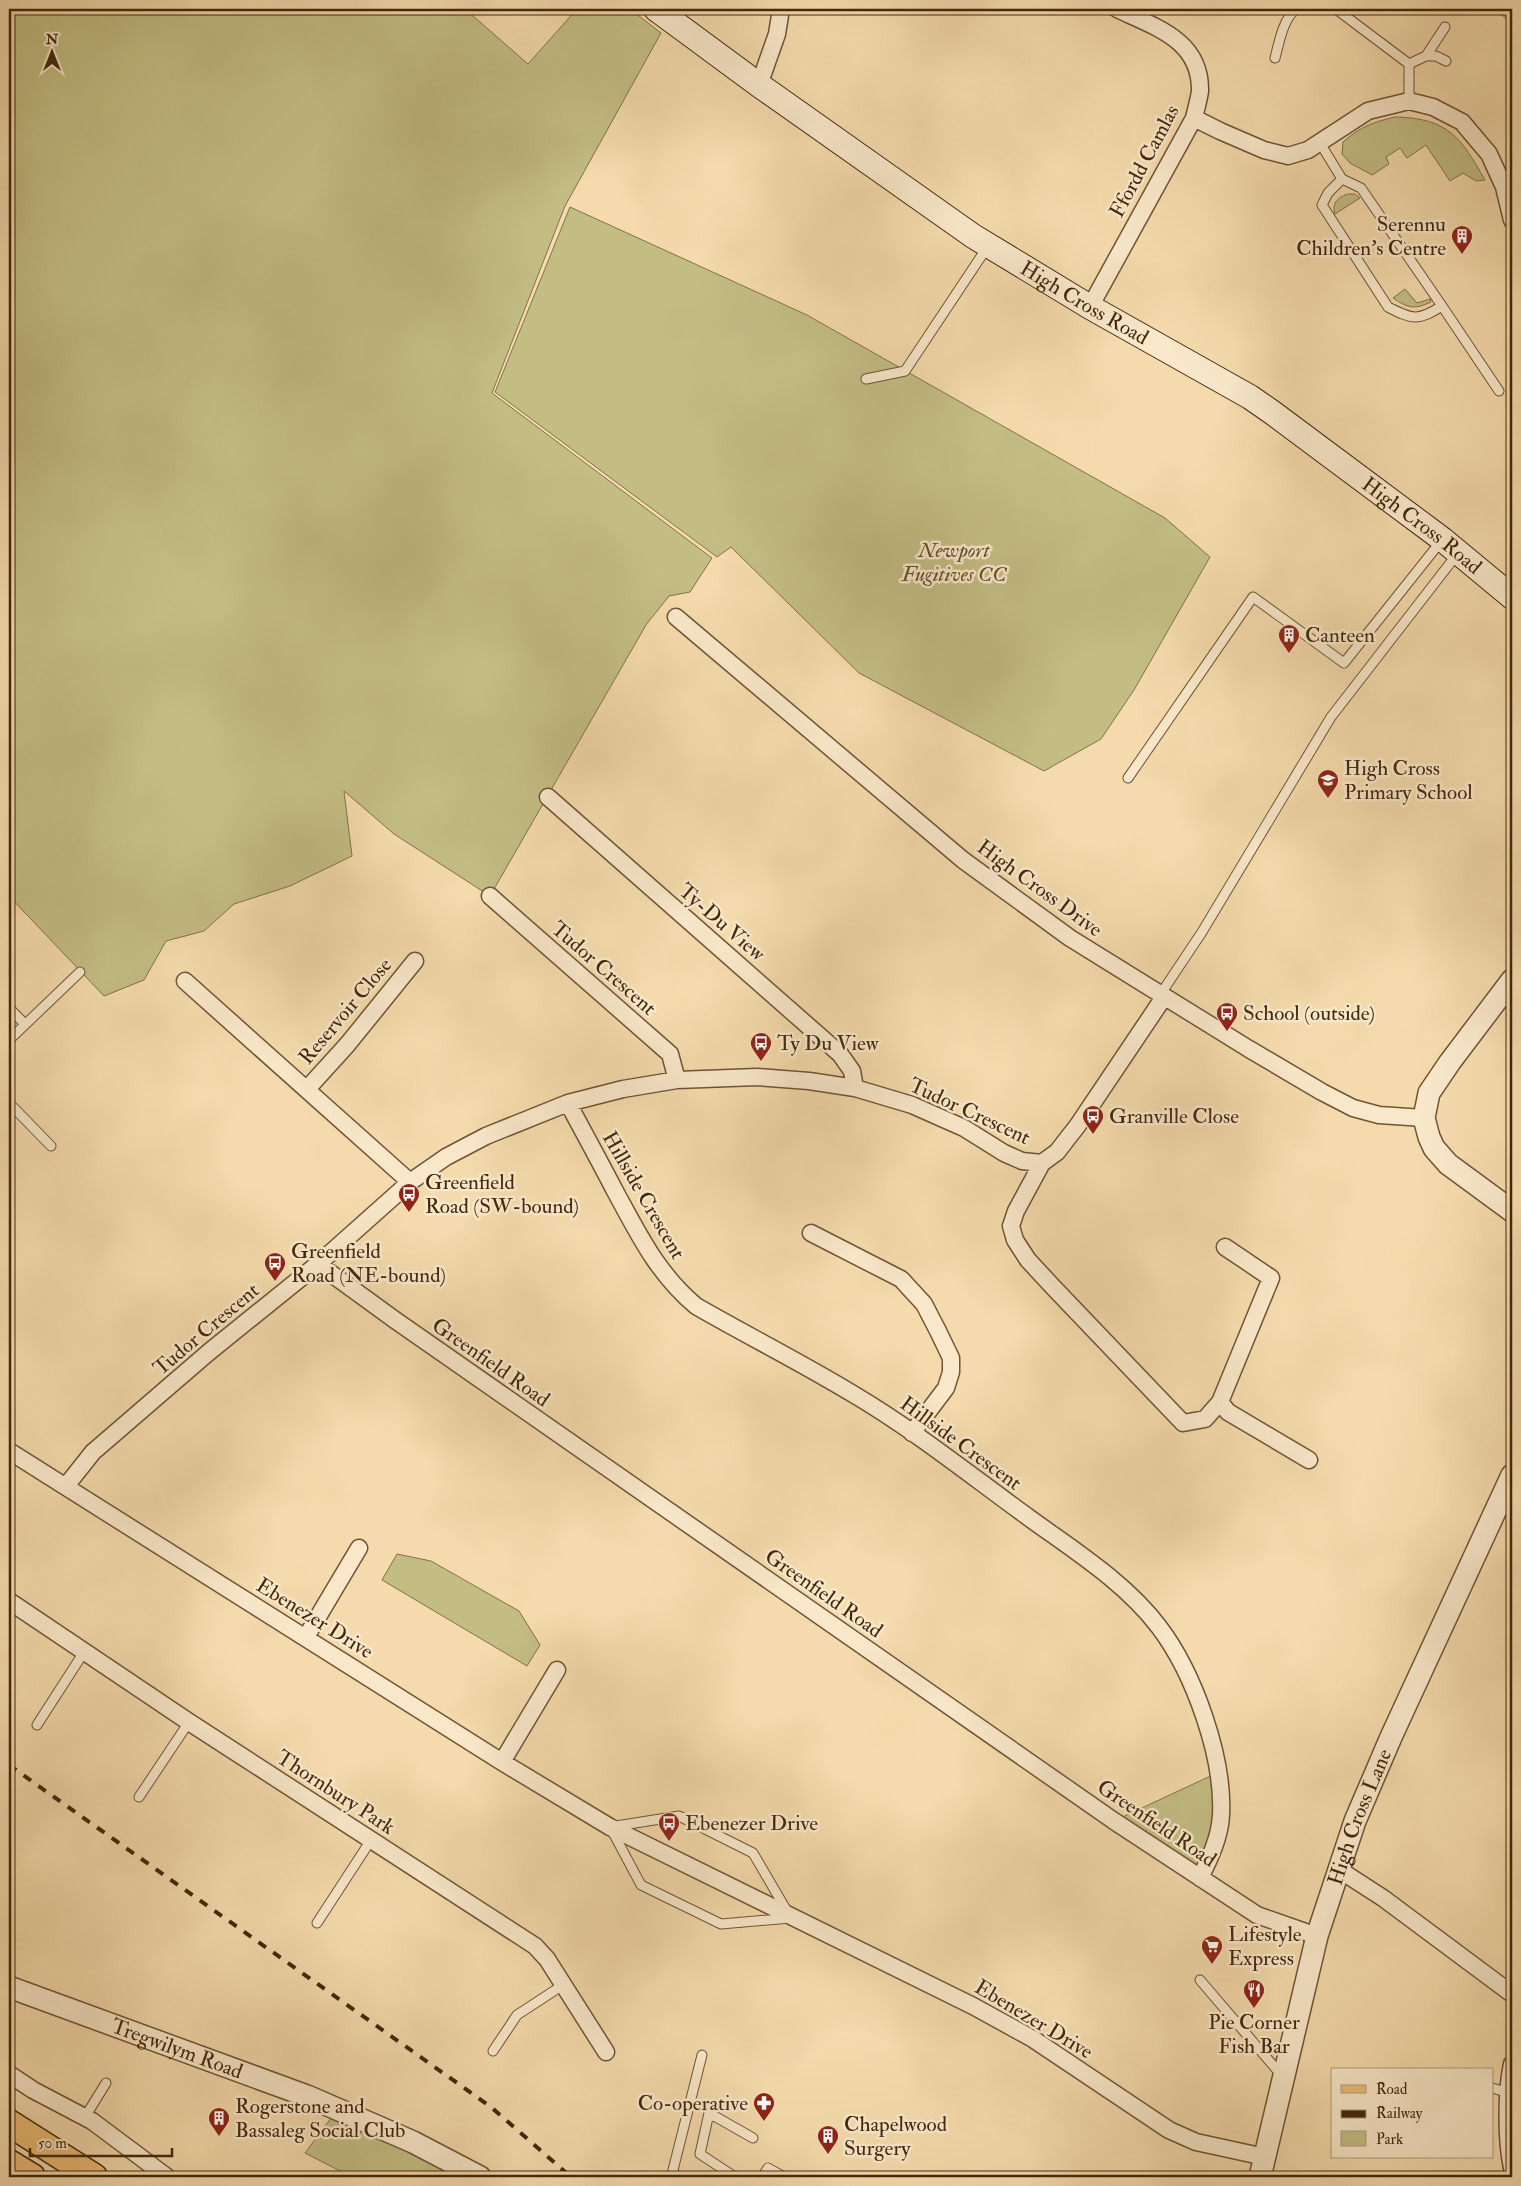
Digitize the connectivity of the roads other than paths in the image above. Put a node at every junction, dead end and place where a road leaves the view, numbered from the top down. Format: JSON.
{"nodes":[{"id":1,"x":656,"y":9,"type":"edge"},
{"id":2,"x":781,"y":9,"type":"edge"},
{"id":3,"x":1117,"y":9,"type":"edge"},
{"id":4,"x":1296,"y":9,"type":"edge"},
{"id":5,"x":1336,"y":9,"type":"edge"},
{"id":6,"x":1444,"y":27,"type":"dead end"},
{"id":7,"x":1426,"y":56,"type":"junction"},
{"id":8,"x":1275,"y":58,"type":"dead end"},
{"id":9,"x":1446,"y":61,"type":"dead end"},
{"id":10,"x":1410,"y":64,"type":"junction"},
{"id":11,"x":759,"y":85,"type":"junction"},
{"id":12,"x":1409,"y":102,"type":"junction"},
{"id":13,"x":1194,"y":118,"type":"junction"},
{"id":14,"x":1320,"y":142,"type":"junction"},
{"id":15,"x":1494,"y":165,"type":"junction"},
{"id":16,"x":1512,"y":178,"type":"edge"},
{"id":17,"x":1342,"y":179,"type":"junction"},
{"id":18,"x":1512,"y":220,"type":"edge"},
{"id":19,"x":988,"y":245,"type":"junction"},
{"id":20,"x":1442,"y":306,"type":"junction"},
{"id":21,"x":1090,"y":307,"type":"junction"},
{"id":22,"x":866,"y":379,"type":"dead end"},
{"id":23,"x":1499,"y":391,"type":"dead end"},
{"id":24,"x":1450,"y":546,"type":"junction"},
{"id":25,"x":1512,"y":597,"type":"edge"},
{"id":26,"x":676,"y":617,"type":"dead end"},
{"id":27,"x":1128,"y":778,"type":"dead end"},
{"id":28,"x":548,"y":797,"type":"dead end"},
{"id":29,"x":490,"y":896,"type":"dead end"},
{"id":30,"x":415,"y":961,"type":"dead end"},
{"id":31,"x":80,"y":972,"type":"dead end"},
{"id":32,"x":1512,"y":980,"type":"edge"},
{"id":33,"x":185,"y":981,"type":"dead end"},
{"id":34,"x":1162,"y":996,"type":"junction"},
{"id":35,"x":9,"y":1008,"type":"edge"},
{"id":36,"x":25,"y":1024,"type":"junction"},
{"id":37,"x":9,"y":1040,"type":"edge"},
{"id":38,"x":677,"y":1080,"type":"junction"},
{"id":39,"x":855,"y":1088,"type":"junction"},
{"id":40,"x":307,"y":1089,"type":"junction"},
{"id":41,"x":9,"y":1103,"type":"edge"},
{"id":42,"x":568,"y":1103,"type":"junction"},
{"id":43,"x":1424,"y":1118,"type":"junction"},
{"id":44,"x":52,"y":1146,"type":"dead end"},
{"id":45,"x":1042,"y":1163,"type":"junction"},
{"id":46,"x":410,"y":1182,"type":"junction"},
{"id":47,"x":1512,"y":1211,"type":"edge"},
{"id":48,"x":811,"y":1232,"type":"dead end"},
{"id":49,"x":1225,"y":1247,"type":"dead end"},
{"id":50,"x":318,"y":1264,"type":"junction"},
{"id":51,"x":1220,"y":1402,"type":"junction"},
{"id":52,"x":912,"y":1433,"type":"junction"},
{"id":53,"x":9,"y":1451,"type":"edge"},
{"id":54,"x":1309,"y":1460,"type":"dead end"},
{"id":55,"x":1512,"y":1475,"type":"edge"},
{"id":56,"x":66,"y":1486,"type":"junction"},
{"id":57,"x":359,"y":1548,"type":"dead end"},
{"id":58,"x":9,"y":1601,"type":"edge"},
{"id":59,"x":306,"y":1637,"type":"junction"},
{"id":60,"x":84,"y":1652,"type":"junction"},
{"id":61,"x":557,"y":1670,"type":"dead end"},
{"id":62,"x":189,"y":1722,"type":"junction"},
{"id":63,"x":37,"y":1725,"type":"dead end"},
{"id":64,"x":502,"y":1762,"type":"junction"},
{"id":65,"x":138,"y":1797,"type":"dead end"},
{"id":66,"x":610,"y":1827,"type":"junction"},
{"id":67,"x":371,"y":1840,"type":"junction"},
{"id":68,"x":1338,"y":1869,"type":"junction"},
{"id":69,"x":1200,"y":1878,"type":"junction"},
{"id":70,"x":791,"y":1918,"type":"junction"},
{"id":71,"x":317,"y":1923,"type":"dead end"},
{"id":72,"x":1317,"y":1936,"type":"junction"},
{"id":73,"x":1200,"y":1980,"type":"dead end"},
{"id":74,"x":563,"y":1985,"type":"junction"},
{"id":75,"x":9,"y":1987,"type":"edge"},
{"id":76,"x":1512,"y":1994,"type":"edge"},
{"id":77,"x":493,"y":2051,"type":"dead end"},
{"id":78,"x":606,"y":2052,"type":"dead end"},
{"id":79,"x":702,"y":2055,"type":"dead end"},
{"id":80,"x":1512,"y":2064,"type":"edge"},
{"id":81,"x":9,"y":2074,"type":"edge"},
{"id":82,"x":1284,"y":2079,"type":"junction"},
{"id":83,"x":106,"y":2083,"type":"dead end"},
{"id":84,"x":1494,"y":2089,"type":"edge"},
{"id":85,"x":1509,"y":2093,"type":"junction"},
{"id":86,"x":84,"y":2117,"type":"junction"},
{"id":87,"x":9,"y":2123,"type":"edge"},
{"id":88,"x":753,"y":2138,"type":"dead end"},
{"id":89,"x":9,"y":2163,"type":"edge"},
{"id":90,"x":1263,"y":2167,"type":"edge"},
{"id":91,"x":1512,"y":2168,"type":"edge"},
{"id":92,"x":32,"y":2177,"type":"edge"},
{"id":93,"x":94,"y":2177,"type":"edge"},
{"id":94,"x":167,"y":2177,"type":"edge"},
{"id":95,"x":480,"y":2177,"type":"edge"},
{"id":96,"x":676,"y":2177,"type":"edge"},
{"id":97,"x":735,"y":2177,"type":"edge"},
{"id":98,"x":762,"y":2177,"type":"edge"},
{"id":99,"x":784,"y":2177,"type":"edge"}],
"edges":[{"from":1,"to":11,"type":"main road","name":"High Cross Road"},
{"from":2,"to":11,"type":"street"},
{"from":3,"to":13,"type":"street","name":"Ffordd Camlas"},
{"from":4,"to":8,"type":"lane"},
{"from":5,"to":10,"type":"lane"},
{"from":6,"to":7,"type":"lane"},
{"from":7,"to":9,"type":"lane"},
{"from":7,"to":10,"type":"lane"},
{"from":10,"to":12,"type":"lane"},
{"from":11,"to":19,"type":"main road","name":"High Cross Road"},
{"from":12,"to":14,"type":"street"},
{"from":12,"to":15,"type":"street"},
{"from":13,"to":14,"type":"street"},
{"from":13,"to":21,"type":"street","name":"Ffordd Camlas"},
{"from":14,"to":17,"type":"lane"},
{"from":15,"to":16,"type":"street"},
{"from":15,"to":18,"type":"street"},
{"from":17,"to":20,"type":"lane"},
{"from":17,"to":20,"type":"lane"},
{"from":19,"to":21,"type":"main road","name":"High Cross Road"},
{"from":19,"to":22,"type":"lane"},
{"from":20,"to":23,"type":"lane"},
{"from":21,"to":24,"type":"main road","name":"High Cross Road"},
{"from":24,"to":25,"type":"main road","name":"High Cross Road"},
{"from":24,"to":27,"type":"lane"},
{"from":24,"to":34,"type":"lane"},
{"from":26,"to":34,"type":"street","name":"High Cross Drive"},
{"from":28,"to":39,"type":"street","name":"Ty-Du View"},
{"from":29,"to":38,"type":"street","name":"Tudor Crescent"},
{"from":30,"to":40,"type":"street","name":"Reservoir Close"},
{"from":31,"to":36,"type":"lane"},
{"from":32,"to":43,"type":"street"},
{"from":33,"to":40,"type":"street","name":"Reservoir Close"},
{"from":34,"to":43,"type":"street","name":"High Cross Drive"},
{"from":34,"to":45,"type":"street","name":"Tudor Crescent"},
{"from":35,"to":36,"type":"lane"},
{"from":36,"to":37,"type":"lane"},
{"from":38,"to":39,"type":"street","name":"Tudor Crescent"},
{"from":38,"to":42,"type":"street","name":"Tudor Crescent"},
{"from":39,"to":45,"type":"street","name":"Tudor Crescent"},
{"from":40,"to":46,"type":"street","name":"Reservoir Close"},
{"from":41,"to":44,"type":"lane"},
{"from":42,"to":46,"type":"street","name":"Tudor Crescent"},
{"from":42,"to":52,"type":"street","name":"Hillside Crescent"},
{"from":43,"to":47,"type":"street"},
{"from":45,"to":51,"type":"street"},
{"from":46,"to":50,"type":"street","name":"Tudor Crescent"},
{"from":48,"to":52,"type":"street"},
{"from":49,"to":51,"type":"street"},
{"from":50,"to":56,"type":"street","name":"Tudor Crescent"},
{"from":50,"to":69,"type":"street","name":"Greenfield Road"},
{"from":51,"to":54,"type":"street"},
{"from":52,"to":69,"type":"street","name":"Hillside Crescent"},
{"from":53,"to":56,"type":"street","name":"Ebenezer Drive"},
{"from":55,"to":68,"type":"street","name":"High Cross Lane"},
{"from":56,"to":59,"type":"street","name":"Ebenezer Drive"},
{"from":57,"to":59,"type":"street"},
{"from":58,"to":60,"type":"street","name":"Thornbury Park"},
{"from":59,"to":64,"type":"street","name":"Ebenezer Drive"},
{"from":60,"to":62,"type":"street","name":"Thornbury Park"},
{"from":60,"to":63,"type":"lane"},
{"from":61,"to":64,"type":"street"},
{"from":62,"to":65,"type":"lane"},
{"from":62,"to":67,"type":"street","name":"Thornbury Park"},
{"from":64,"to":66,"type":"street","name":"Ebenezer Drive"},
{"from":66,"to":70,"type":"street","name":"Ebenezer Drive"},
{"from":66,"to":70,"type":"lane"},
{"from":66,"to":70,"type":"lane"},
{"from":67,"to":71,"type":"lane"},
{"from":67,"to":74,"type":"street","name":"Thornbury Park"},
{"from":68,"to":72,"type":"street","name":"High Cross Lane"},
{"from":68,"to":76,"type":"street"},
{"from":69,"to":72,"type":"street","name":"Greenfield Road"},
{"from":70,"to":90,"type":"street","name":"Ebenezer Drive"},
{"from":72,"to":82,"type":"street","name":"High Cross Lane"},
{"from":73,"to":82,"type":"lane"},
{"from":74,"to":77,"type":"lane"},
{"from":74,"to":78,"type":"street","name":"Thornbury Park"},
{"from":75,"to":95,"type":"street","name":"Tregwilym Road"},
{"from":79,"to":96,"type":"lane"},
{"from":80,"to":85,"type":"street"},
{"from":81,"to":86,"type":"street"},
{"from":82,"to":90,"type":"street","name":"High Cross Lane"},
{"from":83,"to":86,"type":"lane"},
{"from":84,"to":85,"type":"lane"},
{"from":85,"to":91,"type":"street"},
{"from":86,"to":94,"type":"street"},
{"from":87,"to":93,"type":"main road"},
{"from":88,"to":97,"type":"lane"},
{"from":89,"to":92,"type":"main road"},
{"from":98,"to":99,"type":"lane"}]}
